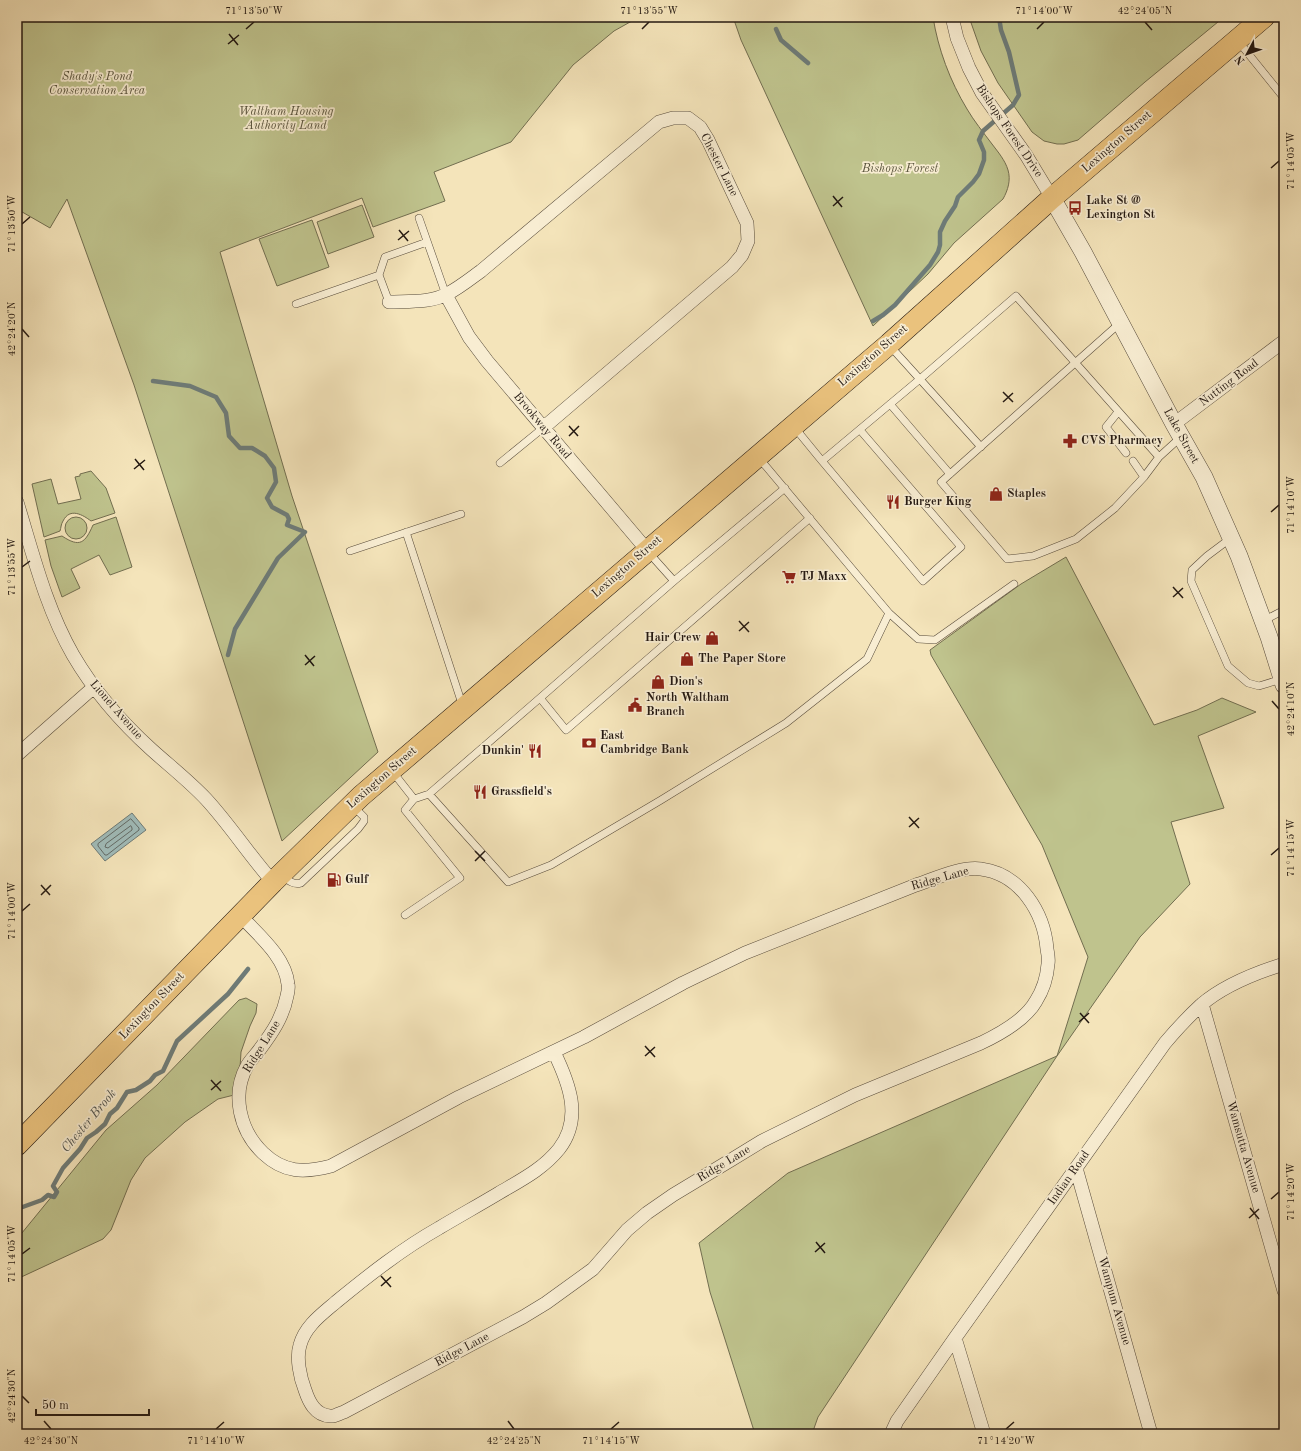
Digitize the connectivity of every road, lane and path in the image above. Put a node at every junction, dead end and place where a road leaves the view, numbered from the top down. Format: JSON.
{"nodes":[{"id":1,"x":952,"y":17,"type":"edge"},
{"id":2,"x":1264,"y":17,"type":"edge"},
{"id":3,"x":1237,"y":40,"type":"junction"},
{"id":4,"x":1284,"y":98,"type":"edge"},
{"id":5,"x":1052,"y":198,"type":"junction"},
{"id":6,"x":419,"y":218,"type":"dead end"},
{"id":7,"x":427,"y":242,"type":"junction"},
{"id":8,"x":379,"y":275,"type":"junction"},
{"id":9,"x":446,"y":295,"type":"junction"},
{"id":10,"x":389,"y":302,"type":"joint"},
{"id":11,"x":296,"y":304,"type":"dead end"},
{"id":12,"x":1121,"y":323,"type":"junction"},
{"id":13,"x":1284,"y":341,"type":"edge"},
{"id":14,"x":888,"y":344,"type":"junction"},
{"id":15,"x":1075,"y":363,"type":"junction"},
{"id":16,"x":920,"y":379,"type":"junction"},
{"id":17,"x":890,"y":404,"type":"junction"},
{"id":18,"x":1118,"y":412,"type":"junction"},
{"id":19,"x":792,"y":426,"type":"junction"},
{"id":20,"x":543,"y":428,"type":"junction"},
{"id":21,"x":860,"y":430,"type":"junction"},
{"id":22,"x":1177,"y":431,"type":"junction"},
{"id":23,"x":981,"y":447,"type":"junction"},
{"id":24,"x":1126,"y":452,"type":"dead end"},
{"id":25,"x":757,"y":456,"type":"junction"},
{"id":26,"x":1159,"y":457,"type":"junction"},
{"id":27,"x":822,"y":461,"type":"junction"},
{"id":28,"x":1133,"y":461,"type":"dead end"},
{"id":29,"x":500,"y":464,"type":"dead end"},
{"id":30,"x":950,"y":474,"type":"junction"},
{"id":31,"x":1144,"y":477,"type":"junction"},
{"id":32,"x":784,"y":488,"type":"junction"},
{"id":33,"x":17,"y":502,"type":"edge"},
{"id":34,"x":461,"y":514,"type":"dead end"},
{"id":35,"x":810,"y":518,"type":"junction"},
{"id":36,"x":406,"y":532,"type":"junction"},
{"id":37,"x":1231,"y":538,"type":"junction"},
{"id":38,"x":350,"y":550,"type":"dead end"},
{"id":39,"x":647,"y":550,"type":"junction"},
{"id":40,"x":674,"y":581,"type":"junction"},
{"id":41,"x":1014,"y":584,"type":"dead end"},
{"id":42,"x":1284,"y":610,"type":"edge"},
{"id":43,"x":889,"y":614,"type":"junction"},
{"id":44,"x":1263,"y":621,"type":"junction"},
{"id":45,"x":1283,"y":682,"type":"edge"},
{"id":46,"x":94,"y":687,"type":"junction"},
{"id":47,"x":540,"y":698,"type":"junction"},
{"id":48,"x":464,"y":709,"type":"junction"},
{"id":49,"x":17,"y":755,"type":"edge"},
{"id":50,"x":390,"y":769,"type":"junction"},
{"id":51,"x":429,"y":794,"type":"junction"},
{"id":52,"x":414,"y":799,"type":"junction"},
{"id":53,"x":277,"y":878,"type":"junction"},
{"id":54,"x":240,"y":915,"type":"junction"},
{"id":55,"x":405,"y":915,"type":"dead end"},
{"id":56,"x":1284,"y":964,"type":"edge"},
{"id":57,"x":1202,"y":1004,"type":"junction"},
{"id":58,"x":554,"y":1052,"type":"junction"},
{"id":59,"x":17,"y":1145,"type":"edge"},
{"id":60,"x":1076,"y":1168,"type":"junction"},
{"id":61,"x":1284,"y":1291,"type":"edge"},
{"id":62,"x":955,"y":1338,"type":"junction"},
{"id":63,"x":890,"y":1434,"type":"edge"},
{"id":64,"x":984,"y":1434,"type":"edge"},
{"id":65,"x":1151,"y":1434,"type":"edge"}],
"edges":[{"from":1,"to":5,"type":"street","name":"Bishops Forest Drive"},
{"from":2,"to":3,"type":"main road","name":"Lexington Street"},
{"from":3,"to":4,"type":"lane"},
{"from":3,"to":5,"type":"main road","name":"Lexington Street"},
{"from":5,"to":12,"type":"street","name":"Lake Street"},
{"from":5,"to":14,"type":"main road","name":"Lexington Street"},
{"from":6,"to":7,"type":"lane"},
{"from":7,"to":8,"type":"lane"},
{"from":7,"to":9,"type":"lane"},
{"from":8,"to":10,"type":"lane"},
{"from":8,"to":11,"type":"lane"},
{"from":9,"to":10,"type":"street"},
{"from":9,"to":20,"type":"street","name":"Brookway Road"},
{"from":9,"to":20,"type":"street","name":"Chester Lane"},
{"from":12,"to":15,"type":"lane"},
{"from":12,"to":22,"type":"street","name":"Lake Street"},
{"from":13,"to":22,"type":"street","name":"Nutting Road"},
{"from":14,"to":16,"type":"lane"},
{"from":14,"to":19,"type":"main road","name":"Lexington Street"},
{"from":15,"to":16,"type":"lane"},
{"from":15,"to":18,"type":"lane"},
{"from":15,"to":23,"type":"lane"},
{"from":16,"to":17,"type":"lane"},
{"from":16,"to":23,"type":"lane"},
{"from":17,"to":21,"type":"lane"},
{"from":17,"to":30,"type":"lane"},
{"from":18,"to":24,"type":"lane"},
{"from":18,"to":26,"type":"lane"},
{"from":19,"to":25,"type":"main road","name":"Lexington Street"},
{"from":19,"to":27,"type":"lane"},
{"from":20,"to":29,"type":"lane"},
{"from":20,"to":39,"type":"street","name":"Brookway Road"},
{"from":21,"to":27,"type":"lane"},
{"from":21,"to":27,"type":"lane"},
{"from":22,"to":26,"type":"lane"},
{"from":22,"to":37,"type":"street","name":"Lake Street"},
{"from":23,"to":30,"type":"lane"},
{"from":25,"to":32,"type":"lane"},
{"from":25,"to":39,"type":"main road","name":"Lexington Street"},
{"from":26,"to":31,"type":"lane"},
{"from":28,"to":31,"type":"lane"},
{"from":30,"to":31,"type":"lane"},
{"from":32,"to":35,"type":"lane"},
{"from":32,"to":40,"type":"lane"},
{"from":33,"to":46,"type":"street","name":"Lionel Avenue"},
{"from":34,"to":36,"type":"lane"},
{"from":35,"to":43,"type":"lane"},
{"from":35,"to":47,"type":"lane"},
{"from":36,"to":38,"type":"lane"},
{"from":36,"to":48,"type":"lane"},
{"from":37,"to":44,"type":"street","name":"Lake Street"},
{"from":37,"to":45,"type":"lane"},
{"from":39,"to":40,"type":"lane"},
{"from":39,"to":48,"type":"main road","name":"Lexington Street"},
{"from":40,"to":47,"type":"lane"},
{"from":41,"to":43,"type":"lane"},
{"from":42,"to":44,"type":"lane"},
{"from":43,"to":51,"type":"lane"},
{"from":44,"to":45,"type":"street","name":"Lake Street"},
{"from":46,"to":49,"type":"street"},
{"from":46,"to":53,"type":"street","name":"Lionel Avenue"},
{"from":47,"to":51,"type":"lane"},
{"from":48,"to":50,"type":"main road","name":"Lexington Street"},
{"from":50,"to":52,"type":"lane"},
{"from":50,"to":53,"type":"main road","name":"Lexington Street"},
{"from":51,"to":52,"type":"lane"},
{"from":52,"to":55,"type":"lane"},
{"from":53,"to":54,"type":"main road","name":"Lexington Street"},
{"from":54,"to":58,"type":"street","name":"Ridge Lane"},
{"from":54,"to":59,"type":"main road","name":"Lexington Street"},
{"from":56,"to":57,"type":"street","name":"Indian Road"},
{"from":57,"to":60,"type":"street","name":"Indian Road"},
{"from":57,"to":61,"type":"street","name":"Wamsutta Avenue"},
{"from":58,"to":58,"type":"street","name":"Ridge Lane"},
{"from":60,"to":62,"type":"street","name":"Indian Road"},
{"from":60,"to":65,"type":"street","name":"Wampum Avenue"},
{"from":62,"to":63,"type":"street","name":"Indian Road"},
{"from":62,"to":64,"type":"street"}]}
